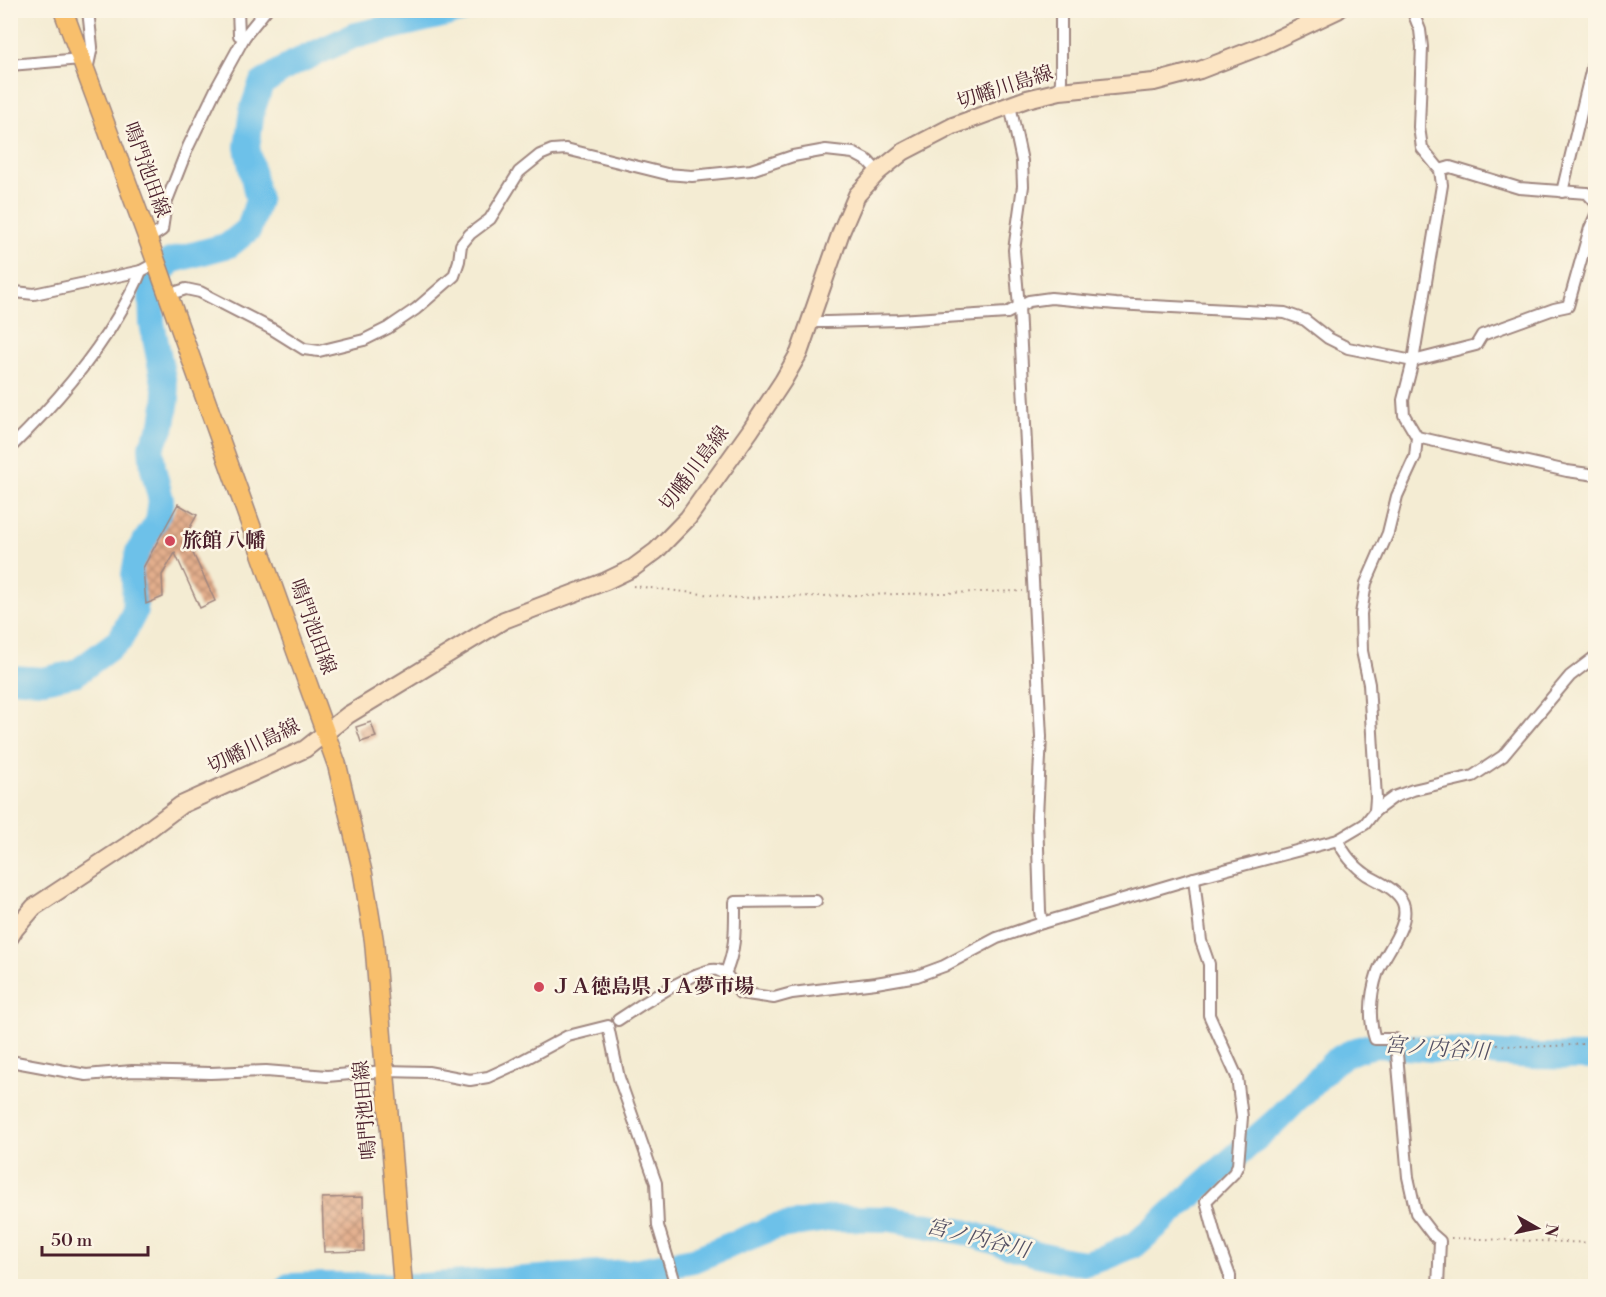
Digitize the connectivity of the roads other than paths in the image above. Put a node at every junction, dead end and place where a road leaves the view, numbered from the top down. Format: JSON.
{"nodes":[{"id":1,"x":63,"y":10,"type":"edge"},
{"id":2,"x":88,"y":10,"type":"edge"},
{"id":3,"x":238,"y":10,"type":"edge"},
{"id":4,"x":266,"y":10,"type":"edge"},
{"id":5,"x":1061,"y":10,"type":"edge"},
{"id":6,"x":1338,"y":10,"type":"edge"},
{"id":7,"x":1412,"y":10,"type":"edge"},
{"id":8,"x":245,"y":36,"type":"junction"},
{"id":9,"x":1596,"y":51,"type":"edge"},
{"id":10,"x":10,"y":65,"type":"edge"},
{"id":11,"x":84,"y":66,"type":"junction"},
{"id":12,"x":1060,"y":91,"type":"junction"},
{"id":13,"x":1010,"y":105,"type":"junction"},
{"id":14,"x":1440,"y":170,"type":"junction"},
{"id":15,"x":878,"y":172,"type":"junction"},
{"id":16,"x":1562,"y":192,"type":"junction"},
{"id":17,"x":1596,"y":203,"type":"edge"},
{"id":18,"x":1596,"y":215,"type":"edge"},
{"id":19,"x":148,"y":239,"type":"junction"},
{"id":20,"x":151,"y":267,"type":"junction"},
{"id":21,"x":10,"y":289,"type":"edge"},
{"id":22,"x":165,"y":290,"type":"junction"},
{"id":23,"x":1019,"y":307,"type":"junction"},
{"id":24,"x":811,"y":322,"type":"junction"},
{"id":25,"x":1413,"y":361,"type":"junction"},
{"id":26,"x":1417,"y":437,"type":"junction"},
{"id":27,"x":10,"y":448,"type":"edge"},
{"id":28,"x":1596,"y":475,"type":"edge"},
{"id":29,"x":1596,"y":656,"type":"edge"},
{"id":30,"x":326,"y":733,"type":"junction"},
{"id":31,"x":1375,"y":811,"type":"junction"},
{"id":32,"x":1338,"y":840,"type":"junction"},
{"id":33,"x":1194,"y":878,"type":"junction"},
{"id":34,"x":816,"y":901,"type":"dead end"},
{"id":35,"x":1042,"y":923,"type":"junction"},
{"id":36,"x":10,"y":937,"type":"edge"},
{"id":37,"x":725,"y":974,"type":"junction"},
{"id":38,"x":618,"y":1020,"type":"dead end"},
{"id":39,"x":10,"y":1061,"type":"edge"},
{"id":40,"x":385,"y":1071,"type":"junction"},
{"id":41,"x":403,"y":1287,"type":"edge"},
{"id":42,"x":676,"y":1287,"type":"edge"},
{"id":43,"x":1230,"y":1287,"type":"edge"},
{"id":44,"x":1438,"y":1287,"type":"edge"}],
"edges":[{"from":1,"to":11,"type":"main road","name":"鳴門池田線"},
{"from":2,"to":11,"type":"street"},
{"from":3,"to":8,"type":"street"},
{"from":4,"to":8,"type":"street"},
{"from":5,"to":12,"type":"street"},
{"from":6,"to":12,"type":"main road","name":"切幡川島線"},
{"from":7,"to":14,"type":"street"},
{"from":8,"to":19,"type":"street"},
{"from":9,"to":16,"type":"street"},
{"from":10,"to":11,"type":"street"},
{"from":11,"to":19,"type":"main road","name":"鳴門池田線"},
{"from":12,"to":13,"type":"main road","name":"切幡川島線"},
{"from":13,"to":15,"type":"main road","name":"切幡川島線"},
{"from":13,"to":23,"type":"street"},
{"from":14,"to":16,"type":"street"},
{"from":14,"to":25,"type":"street"},
{"from":15,"to":22,"type":"street"},
{"from":15,"to":24,"type":"main road","name":"切幡川島線"},
{"from":16,"to":17,"type":"street"},
{"from":18,"to":25,"type":"street"},
{"from":19,"to":20,"type":"main road","name":"鳴門池田線"},
{"from":20,"to":21,"type":"street"},
{"from":20,"to":22,"type":"main road","name":"鳴門池田線"},
{"from":20,"to":27,"type":"street"},
{"from":22,"to":30,"type":"main road","name":"鳴門池田線"},
{"from":23,"to":24,"type":"street"},
{"from":23,"to":25,"type":"street"},
{"from":23,"to":35,"type":"street"},
{"from":24,"to":30,"type":"main road","name":"切幡川島線"},
{"from":25,"to":26,"type":"street"},
{"from":26,"to":28,"type":"street"},
{"from":26,"to":31,"type":"street"},
{"from":29,"to":31,"type":"street"},
{"from":30,"to":36,"type":"main road","name":"切幡川島線"},
{"from":30,"to":40,"type":"main road","name":"鳴門池田線"},
{"from":31,"to":32,"type":"street"},
{"from":32,"to":33,"type":"street"},
{"from":32,"to":44,"type":"street"},
{"from":33,"to":35,"type":"street"},
{"from":33,"to":43,"type":"street"},
{"from":34,"to":37,"type":"street"},
{"from":35,"to":37,"type":"street"},
{"from":37,"to":38,"type":"street"},
{"from":39,"to":40,"type":"street"},
{"from":40,"to":41,"type":"main road","name":"鳴門池田線"},
{"from":40,"to":42,"type":"street"}]}
